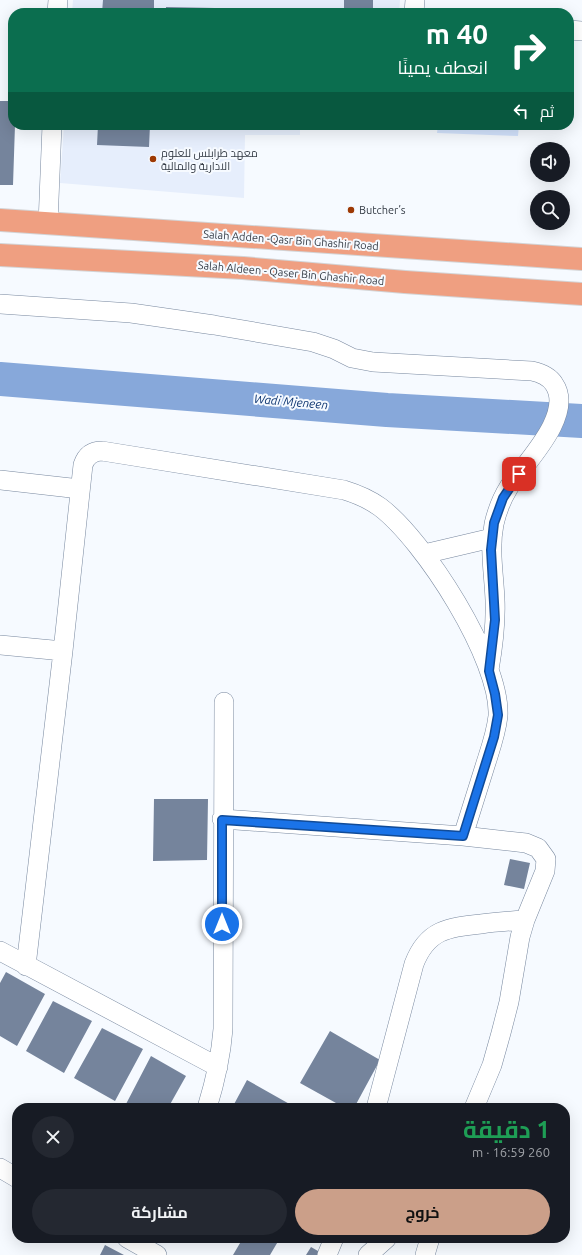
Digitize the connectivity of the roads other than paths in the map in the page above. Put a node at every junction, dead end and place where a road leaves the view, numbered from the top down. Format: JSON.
{"nodes":[{"id":1,"x":52,"y":130,"type":"edge"},
{"id":2,"x":0,"y":220,"type":"edge"},
{"id":3,"x":48,"y":224,"type":"junction"},
{"id":4,"x":0,"y":255,"type":"edge"},
{"id":5,"x":582,"y":259,"type":"edge"},
{"id":6,"x":582,"y":294,"type":"edge"},
{"id":7,"x":0,"y":304,"type":"edge"},
{"id":8,"x":0,"y":480,"type":"edge"},
{"id":9,"x":80,"y":489,"type":"junction"},
{"id":10,"x":492,"y":538,"type":"junction"},
{"id":11,"x":424,"y":554,"type":"junction"},
{"id":12,"x":0,"y":645,"type":"edge"},
{"id":13,"x":63,"y":651,"type":"junction"},
{"id":14,"x":489,"y":671,"type":"junction"},
{"id":15,"x":224,"y":702,"type":"dead end"},
{"id":16,"x":222,"y":820,"type":"junction"},
{"id":17,"x":463,"y":836,"type":"junction"},
{"id":18,"x":525,"y":920,"type":"junction"},
{"id":19,"x":0,"y":951,"type":"edge"},
{"id":20,"x":26,"y":966,"type":"junction"},
{"id":21,"x":218,"y":1067,"type":"junction"},
{"id":22,"x":208,"y":1103,"type":"edge"},
{"id":23,"x":377,"y":1103,"type":"edge"},
{"id":24,"x":476,"y":1103,"type":"edge"},
{"id":25,"x":0,"y":1168,"type":"edge"},
{"id":26,"x":12,"y":1175,"type":"edge"},
{"id":27,"x":332,"y":1243,"type":"edge"},
{"id":28,"x":381,"y":1243,"type":"edge"},
{"id":29,"x":429,"y":1243,"type":"edge"},
{"id":30,"x":327,"y":1255,"type":"edge"},
{"id":31,"x":368,"y":1255,"type":"edge"},
{"id":32,"x":425,"y":1255,"type":"edge"}],
"edges":[{"from":1,"to":3,"type":"street"},
{"from":2,"to":3,"type":"highway","name":"Salah Adden -Qasr Bin Ghashir Road"},
{"from":3,"to":5,"type":"highway","name":"Salah Adden -Qasr Bin Ghashir Road"},
{"from":4,"to":6,"type":"highway","name":"Salah Aldeen - Qaser Bin Ghashir Road"},
{"from":7,"to":10,"type":"street"},
{"from":8,"to":9,"type":"street"},
{"from":9,"to":11,"type":"street"},
{"from":9,"to":13,"type":"street"},
{"from":10,"to":11,"type":"street"},
{"from":10,"to":14,"type":"street"},
{"from":11,"to":14,"type":"street"},
{"from":12,"to":13,"type":"street"},
{"from":13,"to":20,"type":"street"},
{"from":14,"to":17,"type":"street"},
{"from":15,"to":16,"type":"street"},
{"from":16,"to":17,"type":"street"},
{"from":16,"to":21,"type":"street"},
{"from":17,"to":18,"type":"street"},
{"from":18,"to":23,"type":"street"},
{"from":18,"to":24,"type":"street"},
{"from":19,"to":20,"type":"street"},
{"from":20,"to":21,"type":"street"},
{"from":21,"to":22,"type":"street"},
{"from":25,"to":26,"type":"street"},
{"from":27,"to":30,"type":"street"},
{"from":28,"to":31,"type":"street"},
{"from":29,"to":32,"type":"street"}]}
